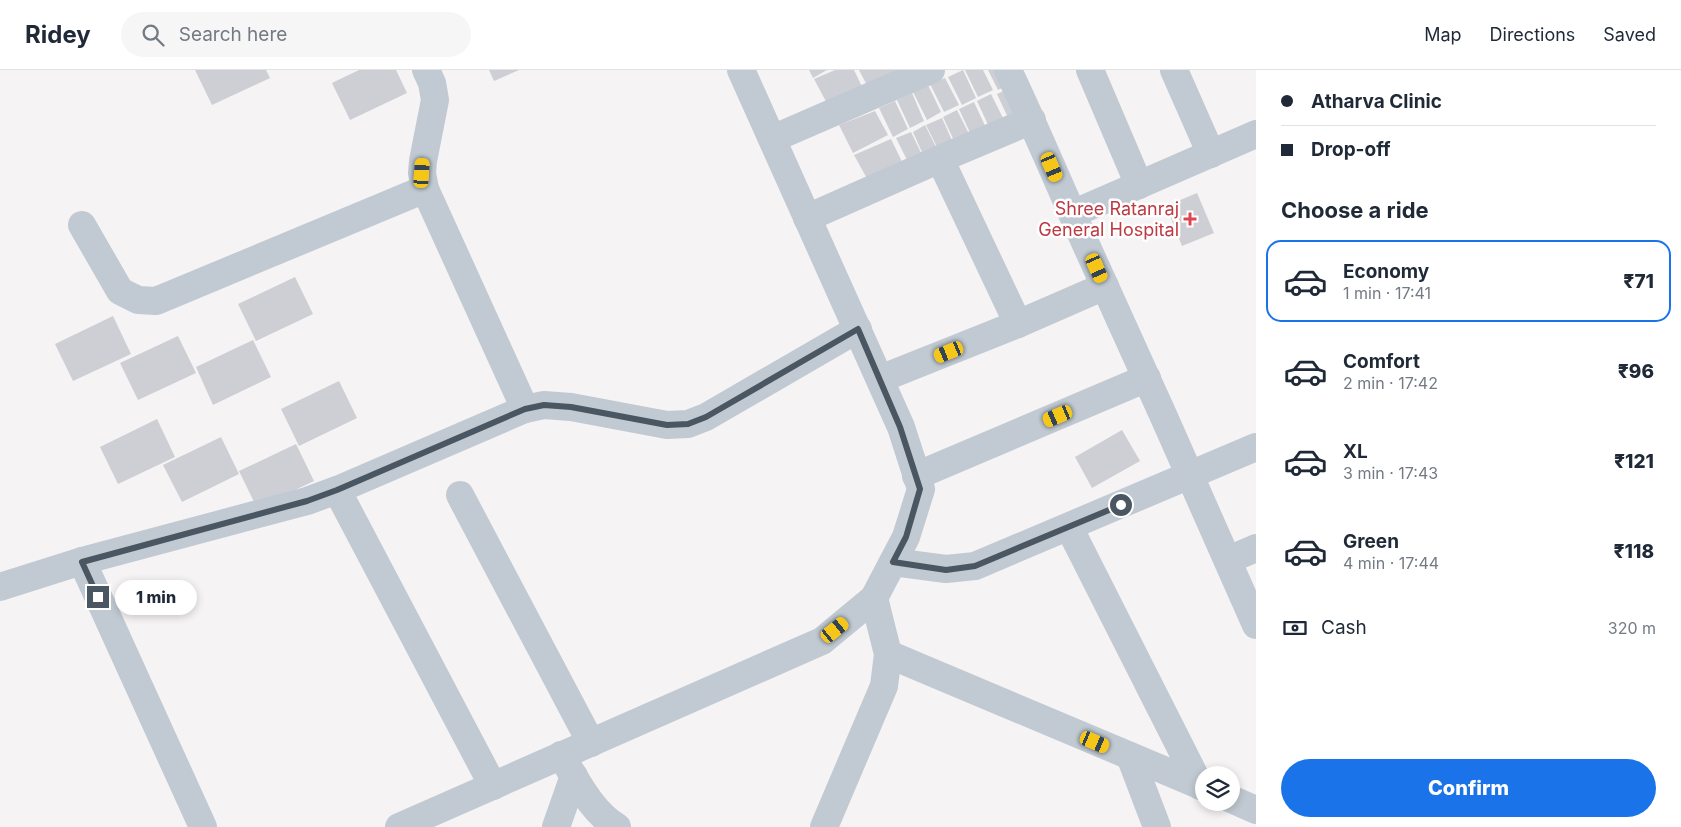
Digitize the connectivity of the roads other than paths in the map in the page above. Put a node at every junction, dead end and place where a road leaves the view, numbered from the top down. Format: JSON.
{"nodes":[{"id":1,"x":426,"y":70,"type":"edge"},
{"id":2,"x":741,"y":70,"type":"edge"},
{"id":3,"x":931,"y":70,"type":"edge"},
{"id":4,"x":1008,"y":70,"type":"edge"},
{"id":5,"x":1090,"y":70,"type":"edge"},
{"id":6,"x":1174,"y":70,"type":"edge"},
{"id":7,"x":1032,"y":120,"type":"junction"},
{"id":8,"x":1256,"y":134,"type":"edge"},
{"id":9,"x":772,"y":139,"type":"junction"},
{"id":10,"x":1210,"y":154,"type":"junction"},
{"id":11,"x":940,"y":158,"type":"junction"},
{"id":12,"x":1139,"y":185,"type":"junction"},
{"id":13,"x":425,"y":189,"type":"junction"},
{"id":14,"x":1072,"y":214,"type":"junction"},
{"id":15,"x":807,"y":218,"type":"junction"},
{"id":16,"x":82,"y":225,"type":"dead end"},
{"id":17,"x":1105,"y":286,"type":"junction"},
{"id":18,"x":1018,"y":324,"type":"junction"},
{"id":19,"x":858,"y":329,"type":"junction"},
{"id":20,"x":1147,"y":378,"type":"junction"},
{"id":21,"x":880,"y":379,"type":"junction"},
{"id":22,"x":525,"y":409,"type":"junction"},
{"id":23,"x":1256,"y":447,"type":"edge"},
{"id":24,"x":1191,"y":475,"type":"junction"},
{"id":25,"x":916,"y":476,"type":"junction"},
{"id":26,"x":337,"y":490,"type":"junction"},
{"id":27,"x":460,"y":495,"type":"dead end"},
{"id":28,"x":1069,"y":527,"type":"junction"},
{"id":29,"x":1256,"y":548,"type":"edge"},
{"id":30,"x":1228,"y":560,"type":"junction"},
{"id":31,"x":82,"y":562,"type":"junction"},
{"id":32,"x":893,"y":562,"type":"junction"},
{"id":33,"x":0,"y":586,"type":"edge"},
{"id":34,"x":874,"y":598,"type":"junction"},
{"id":35,"x":1256,"y":624,"type":"edge"},
{"id":36,"x":888,"y":654,"type":"junction"},
{"id":37,"x":591,"y":743,"type":"junction"},
{"id":38,"x":1130,"y":756,"type":"junction"},
{"id":39,"x":567,"y":766,"type":"junction"},
{"id":40,"x":1195,"y":773,"type":"edge"},
{"id":41,"x":1195,"y":784,"type":"edge"},
{"id":42,"x":492,"y":786,"type":"junction"},
{"id":43,"x":1240,"y":803,"type":"edge"},
{"id":44,"x":1256,"y":810,"type":"edge"},
{"id":45,"x":203,"y":827,"type":"edge"},
{"id":46,"x":399,"y":827,"type":"edge"},
{"id":47,"x":556,"y":827,"type":"edge"},
{"id":48,"x":617,"y":827,"type":"edge"},
{"id":49,"x":824,"y":827,"type":"edge"},
{"id":50,"x":1158,"y":827,"type":"edge"}],
"edges":[{"from":1,"to":13,"type":"street"},
{"from":2,"to":9,"type":"street"},
{"from":3,"to":9,"type":"street"},
{"from":4,"to":7,"type":"street"},
{"from":5,"to":12,"type":"street"},
{"from":6,"to":10,"type":"street"},
{"from":7,"to":11,"type":"street"},
{"from":7,"to":14,"type":"street"},
{"from":8,"to":10,"type":"street"},
{"from":9,"to":15,"type":"street"},
{"from":10,"to":12,"type":"street"},
{"from":11,"to":15,"type":"street"},
{"from":11,"to":18,"type":"street"},
{"from":12,"to":14,"type":"street"},
{"from":13,"to":16,"type":"street"},
{"from":13,"to":22,"type":"street"},
{"from":14,"to":17,"type":"street"},
{"from":15,"to":19,"type":"street"},
{"from":17,"to":18,"type":"street"},
{"from":17,"to":20,"type":"street"},
{"from":18,"to":21,"type":"street"},
{"from":19,"to":21,"type":"street"},
{"from":19,"to":22,"type":"street"},
{"from":20,"to":24,"type":"street"},
{"from":20,"to":25,"type":"street"},
{"from":21,"to":25,"type":"street"},
{"from":22,"to":26,"type":"street"},
{"from":23,"to":24,"type":"street"},
{"from":24,"to":28,"type":"street"},
{"from":24,"to":30,"type":"street"},
{"from":25,"to":32,"type":"street"},
{"from":26,"to":31,"type":"street"},
{"from":26,"to":42,"type":"street"},
{"from":27,"to":37,"type":"street"},
{"from":28,"to":32,"type":"street"},
{"from":28,"to":40,"type":"street"},
{"from":29,"to":30,"type":"street"},
{"from":30,"to":35,"type":"street"},
{"from":31,"to":33,"type":"street"},
{"from":31,"to":45,"type":"street"},
{"from":32,"to":34,"type":"street"},
{"from":34,"to":36,"type":"street"},
{"from":34,"to":37,"type":"street"},
{"from":36,"to":38,"type":"street"},
{"from":36,"to":49,"type":"street"},
{"from":37,"to":39,"type":"street"},
{"from":38,"to":41,"type":"street"},
{"from":38,"to":50,"type":"street"},
{"from":39,"to":42,"type":"street"},
{"from":39,"to":47,"type":"street"},
{"from":39,"to":48,"type":"street"},
{"from":42,"to":46,"type":"street"},
{"from":43,"to":44,"type":"street"}]}
